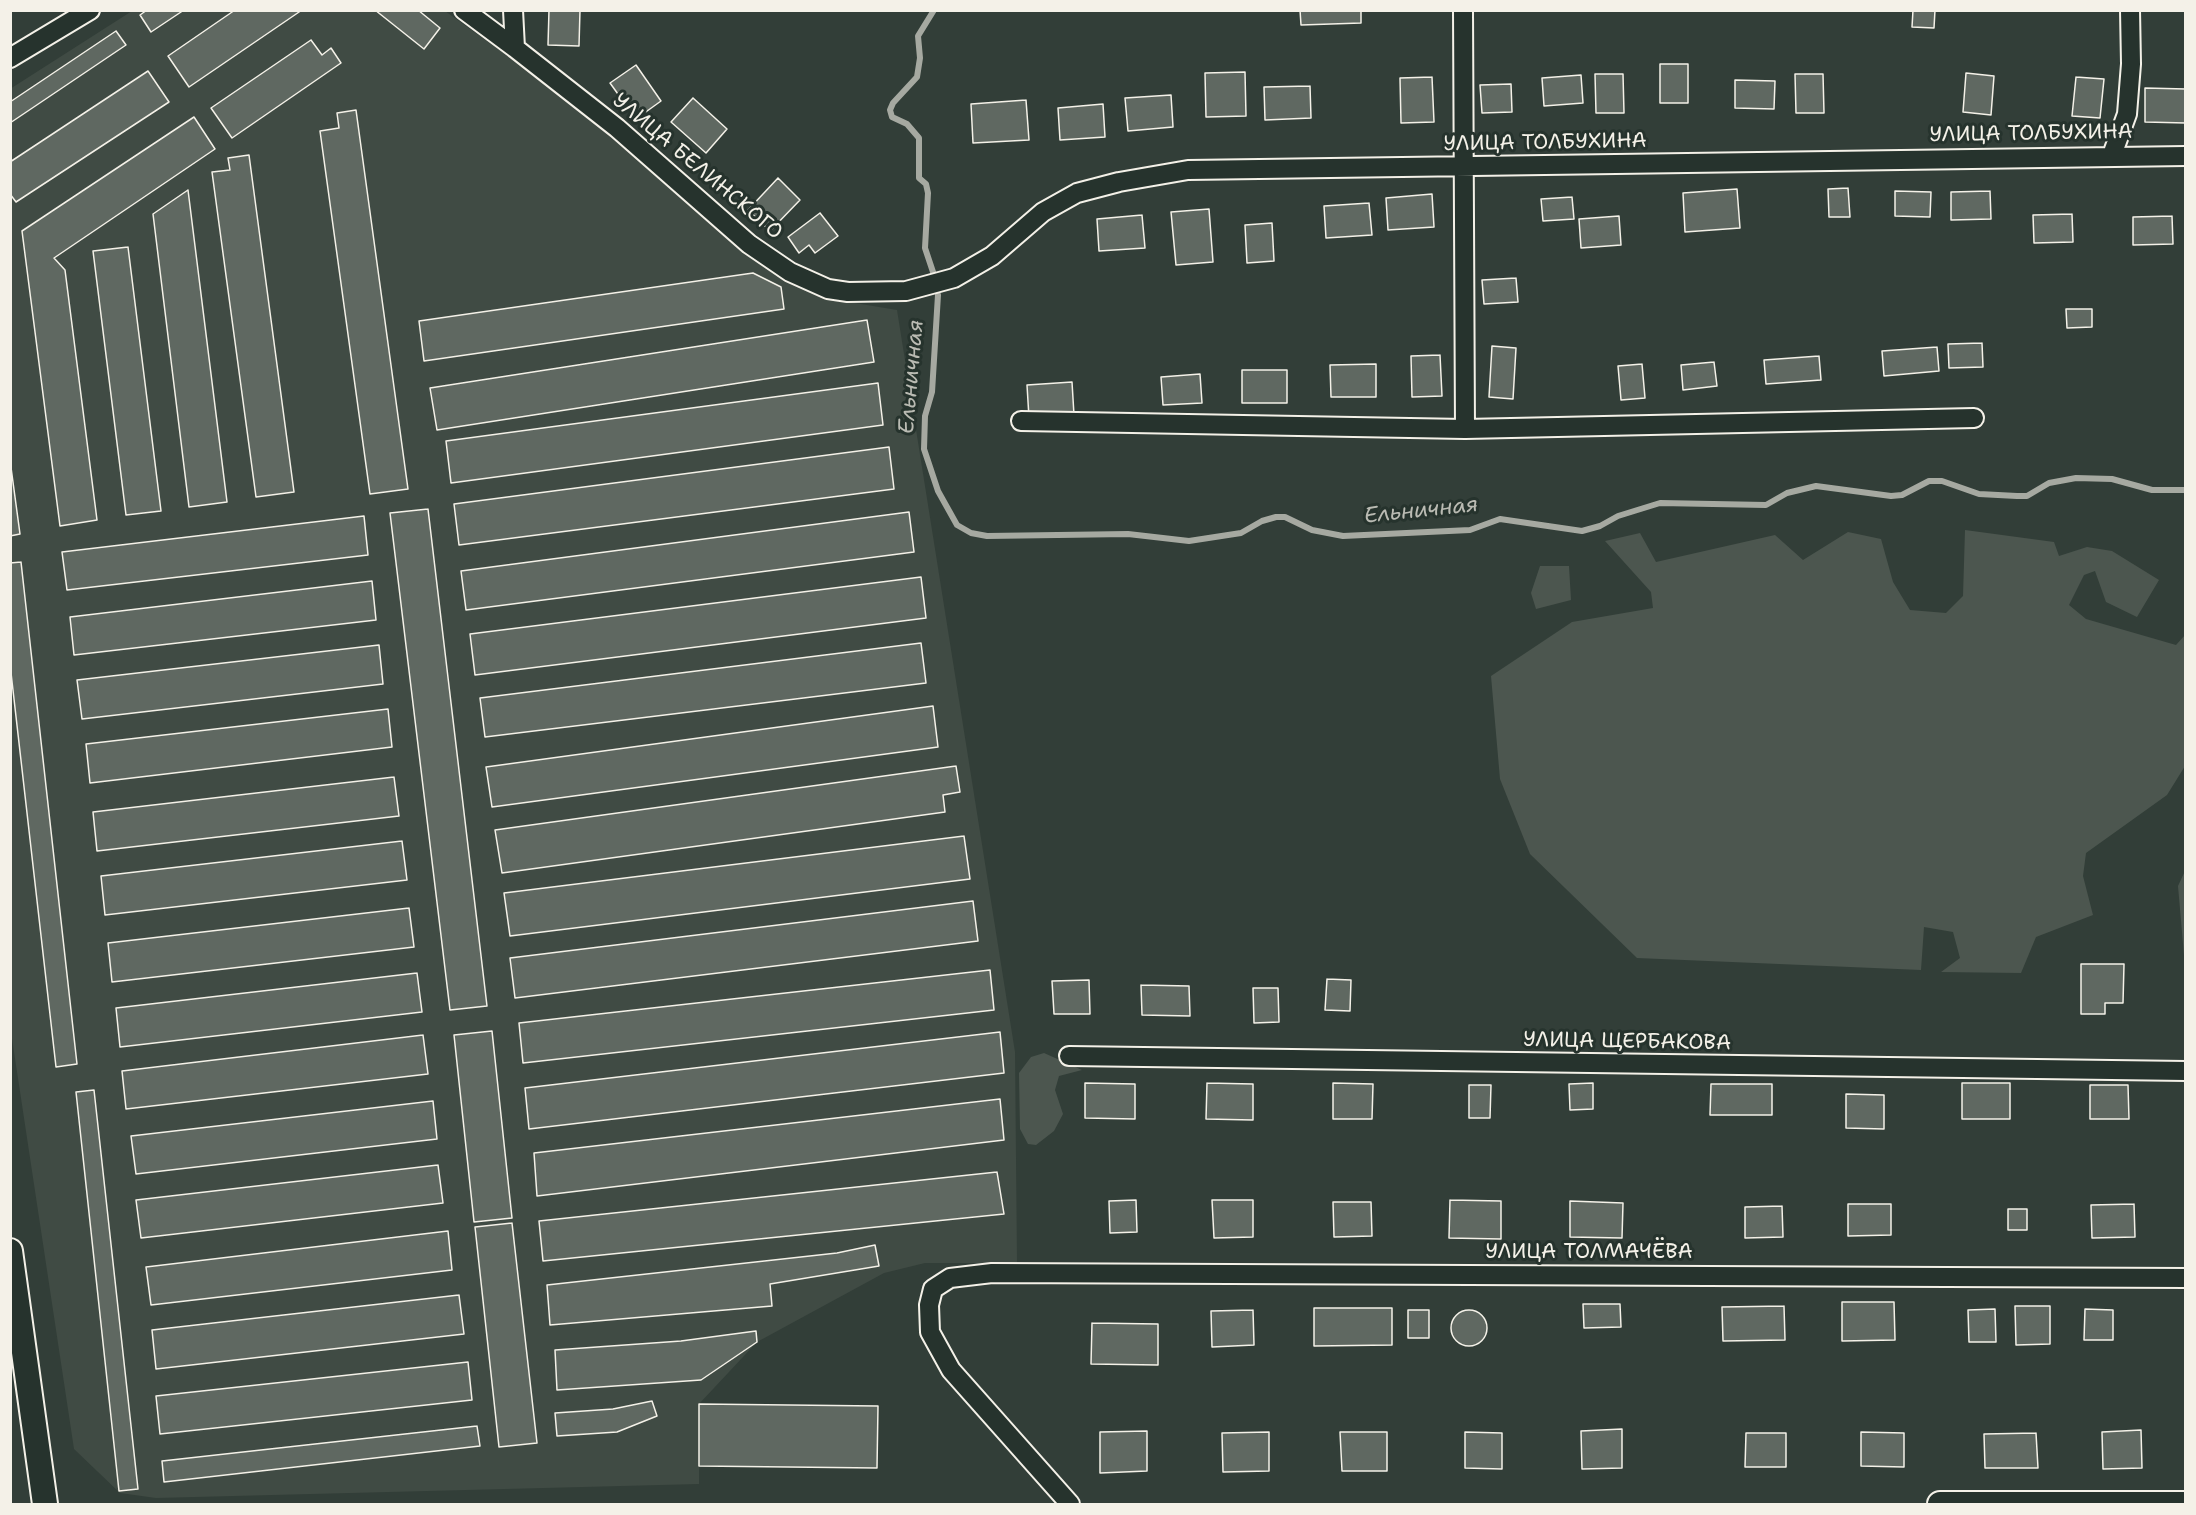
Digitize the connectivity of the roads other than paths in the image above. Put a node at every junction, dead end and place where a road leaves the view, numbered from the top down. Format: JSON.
{"nodes":[{"id":1,"x":90,"y":10,"type":"edge"},
{"id":2,"x":464,"y":10,"type":"edge"},
{"id":3,"x":513,"y":10,"type":"edge"},
{"id":4,"x":1463,"y":10,"type":"edge"},
{"id":5,"x":2130,"y":10,"type":"edge"},
{"id":6,"x":515,"y":48,"type":"junction"},
{"id":7,"x":10,"y":58,"type":"edge"},
{"id":8,"x":2112,"y":155,"type":"junction"},
{"id":9,"x":2186,"y":156,"type":"edge"},
{"id":10,"x":1462,"y":167,"type":"junction"},
{"id":11,"x":937,"y":284,"type":"joint"},
{"id":12,"x":1974,"y":418,"type":"dead end"},
{"id":13,"x":1021,"y":422,"type":"dead end"},
{"id":14,"x":1465,"y":429,"type":"junction"},
{"id":15,"x":1069,"y":1056,"type":"dead end"},
{"id":16,"x":2186,"y":1071,"type":"edge"},
{"id":17,"x":10,"y":1251,"type":"edge"},
{"id":18,"x":2186,"y":1278,"type":"edge"},
{"id":19,"x":45,"y":1504,"type":"edge"},
{"id":20,"x":1070,"y":1504,"type":"edge"},
{"id":21,"x":1940,"y":1504,"type":"edge"},
{"id":22,"x":2186,"y":1504,"type":"edge"}],
"edges":[{"from":1,"to":7,"type":"street"},
{"from":2,"to":6,"type":"street","name":"УЛИЦА БЕЛИНСКОГО"},
{"from":3,"to":6,"type":"street"},
{"from":4,"to":10,"type":"street"},
{"from":5,"to":8,"type":"street"},
{"from":6,"to":11,"type":"street","name":"УЛИЦА БЕЛИНСКОГО"},
{"from":8,"to":9,"type":"street","name":"УЛИЦА ТОЛБУХИНА"},
{"from":8,"to":10,"type":"street","name":"УЛИЦА ТОЛБУХИНА"},
{"from":10,"to":11,"type":"street","name":"УЛИЦА ТОЛБУХИНА"},
{"from":10,"to":14,"type":"street"},
{"from":12,"to":14,"type":"street"},
{"from":13,"to":14,"type":"street"},
{"from":15,"to":16,"type":"street","name":"УЛИЦА ЩЕРБАКОВА"},
{"from":17,"to":19,"type":"street"},
{"from":18,"to":20,"type":"street","name":"УЛИЦА ТОЛМАЧЁВА"},
{"from":21,"to":22,"type":"street"}]}
